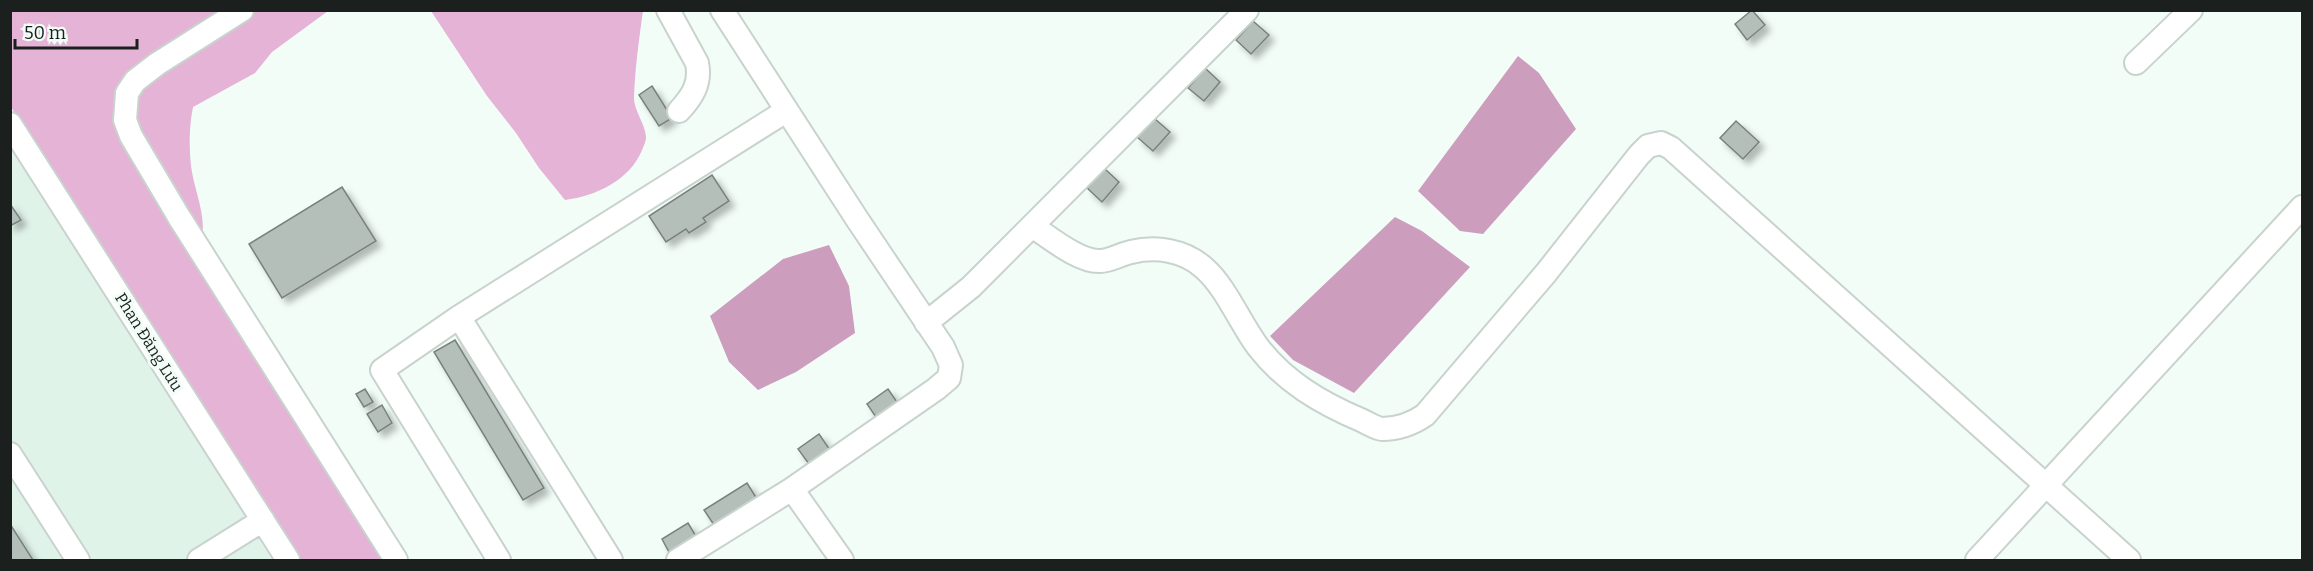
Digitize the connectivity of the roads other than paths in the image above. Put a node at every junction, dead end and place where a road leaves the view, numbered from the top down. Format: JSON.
{"nodes":[{"id":1,"x":242,"y":10,"type":"edge"},
{"id":2,"x":668,"y":10,"type":"edge"},
{"id":3,"x":722,"y":10,"type":"edge"},
{"id":4,"x":1247,"y":10,"type":"edge"},
{"id":5,"x":2191,"y":10,"type":"edge"},
{"id":6,"x":2136,"y":63,"type":"dead end"},
{"id":7,"x":679,"y":111,"type":"dead end"},
{"id":8,"x":786,"y":111,"type":"junction"},
{"id":9,"x":10,"y":124,"type":"edge"},
{"id":10,"x":2302,"y":207,"type":"edge"},
{"id":11,"x":1032,"y":226,"type":"junction"},
{"id":12,"x":459,"y":317,"type":"junction"},
{"id":13,"x":926,"y":323,"type":"junction"},
{"id":14,"x":10,"y":454,"type":"edge"},
{"id":15,"x":2047,"y":485,"type":"junction"},
{"id":16,"x":792,"y":489,"type":"junction"},
{"id":17,"x":263,"y":520,"type":"junction"},
{"id":18,"x":78,"y":561,"type":"edge"},
{"id":19,"x":199,"y":561,"type":"edge"},
{"id":20,"x":288,"y":561,"type":"edge"},
{"id":21,"x":396,"y":561,"type":"edge"},
{"id":22,"x":499,"y":561,"type":"edge"},
{"id":23,"x":611,"y":561,"type":"edge"},
{"id":24,"x":678,"y":561,"type":"edge"},
{"id":25,"x":842,"y":561,"type":"edge"},
{"id":26,"x":1977,"y":561,"type":"edge"},
{"id":27,"x":2129,"y":561,"type":"edge"}],
"edges":[{"from":1,"to":21,"type":"street"},
{"from":2,"to":7,"type":"street"},
{"from":3,"to":8,"type":"street"},
{"from":4,"to":11,"type":"street"},
{"from":5,"to":6,"type":"street"},
{"from":8,"to":12,"type":"street"},
{"from":8,"to":13,"type":"street"},
{"from":9,"to":17,"type":"street","name":"Phan Đăng Lưu"},
{"from":10,"to":15,"type":"street"},
{"from":11,"to":13,"type":"street"},
{"from":11,"to":15,"type":"street"},
{"from":12,"to":22,"type":"street"},
{"from":12,"to":23,"type":"street"},
{"from":13,"to":16,"type":"street"},
{"from":14,"to":18,"type":"street"},
{"from":15,"to":26,"type":"street"},
{"from":15,"to":27,"type":"street"},
{"from":16,"to":24,"type":"street"},
{"from":16,"to":25,"type":"street"},
{"from":17,"to":19,"type":"street"},
{"from":17,"to":20,"type":"street","name":"Phan Đăng Lưu"}]}
